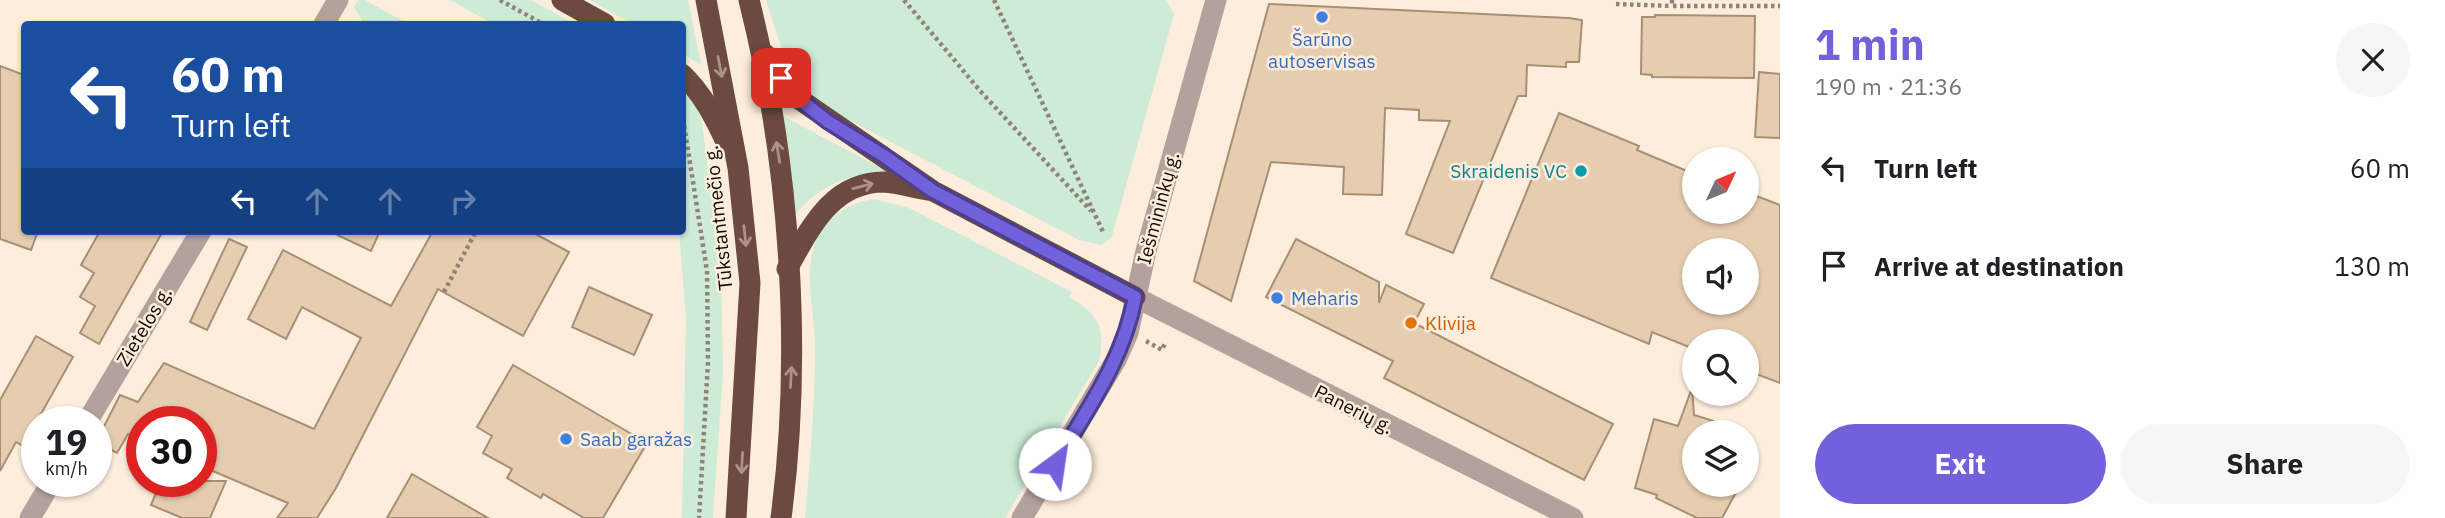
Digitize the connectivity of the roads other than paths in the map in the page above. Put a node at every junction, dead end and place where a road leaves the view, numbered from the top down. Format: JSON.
{"nodes":[{"id":1,"x":338,"y":0,"type":"edge"},
{"id":2,"x":562,"y":0,"type":"edge"},
{"id":3,"x":706,"y":0,"type":"edge"},
{"id":4,"x":748,"y":0,"type":"edge"},
{"id":5,"x":1216,"y":0,"type":"edge"},
{"id":6,"x":326,"y":21,"type":"edge"},
{"id":7,"x":600,"y":21,"type":"edge"},
{"id":8,"x":760,"y":46,"type":"junction"},
{"id":9,"x":686,"y":78,"type":"edge"},
{"id":10,"x":738,"y":168,"type":"junction"},
{"id":11,"x":933,"y":191,"type":"junction"},
{"id":12,"x":199,"y":235,"type":"edge"},
{"id":13,"x":787,"y":269,"type":"junction"},
{"id":14,"x":1135,"y":297,"type":"junction"},
{"id":15,"x":97,"y":406,"type":"edge"},
{"id":16,"x":42,"y":497,"type":"edge"},
{"id":17,"x":30,"y":518,"type":"edge"},
{"id":18,"x":736,"y":518,"type":"edge"},
{"id":19,"x":781,"y":518,"type":"edge"},
{"id":20,"x":1022,"y":518,"type":"edge"},
{"id":21,"x":1573,"y":518,"type":"edge"}],
"edges":[{"from":1,"to":6,"type":"street"},
{"from":2,"to":7,"type":"highway"},
{"from":3,"to":10,"type":"highway","name":"Tūkstantmečio g.","one_way":true},
{"from":4,"to":8,"type":"highway"},
{"from":5,"to":14,"type":"street","name":"Iešmininkų g."},
{"from":8,"to":11,"type":"highway"},
{"from":13,"to":8,"type":"highway","one_way":true},
{"from":9,"to":10,"type":"highway"},
{"from":10,"to":18,"type":"highway","name":"Tūkstantmečio g.","one_way":true},
{"from":13,"to":11,"type":"highway","one_way":true},
{"from":11,"to":14,"type":"highway"},
{"from":12,"to":15,"type":"street","name":"Zietelos g."},
{"from":19,"to":13,"type":"highway","one_way":true},
{"from":14,"to":20,"type":"street","name":"Iešmininkų g."},
{"from":14,"to":21,"type":"street","name":"Panerių g."},
{"from":16,"to":17,"type":"street"}]}
